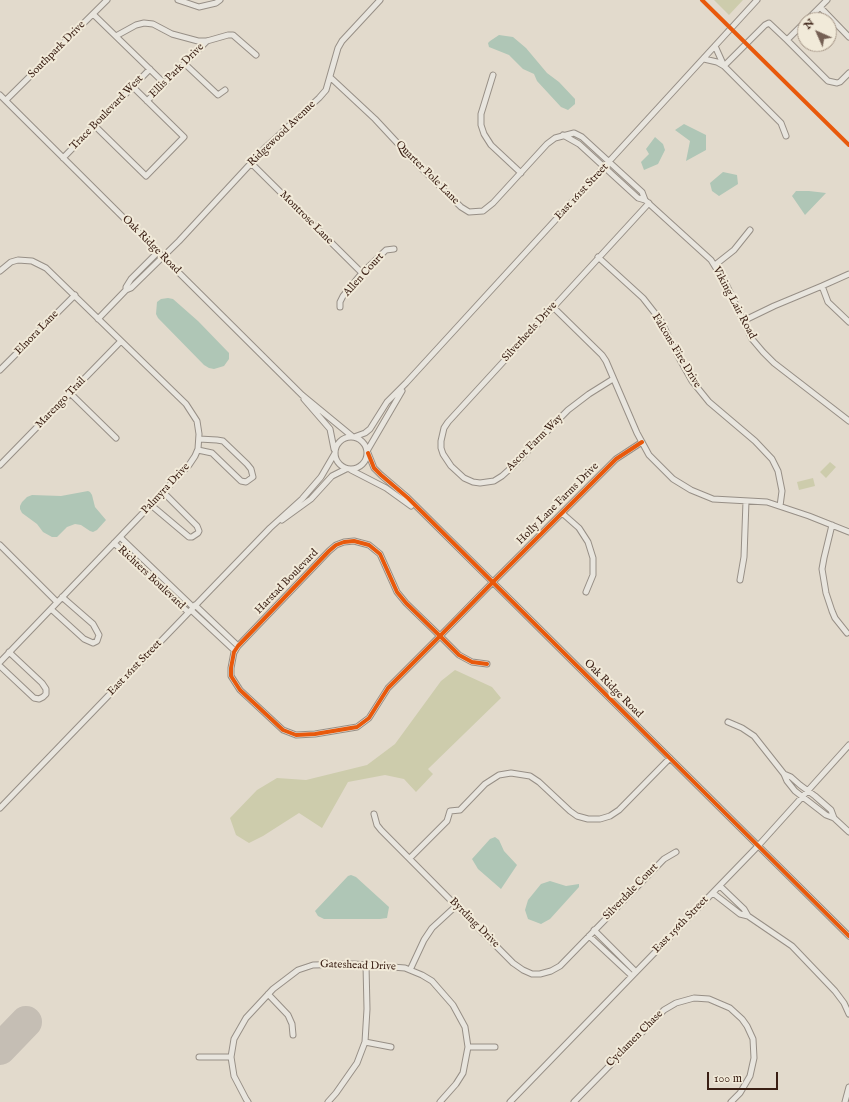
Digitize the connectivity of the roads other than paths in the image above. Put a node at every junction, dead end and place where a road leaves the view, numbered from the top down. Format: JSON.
{"nodes":[{"id":1,"x":107,"y":0,"type":"edge"},
{"id":2,"x":178,"y":0,"type":"edge"},
{"id":3,"x":220,"y":0,"type":"edge"},
{"id":4,"x":380,"y":0,"type":"edge"},
{"id":5,"x":757,"y":0,"type":"edge"},
{"id":6,"x":827,"y":0,"type":"edge"},
{"id":7,"x":820,"y":7,"type":"junction"},
{"id":8,"x":815,"y":12,"type":"edge"},
{"id":9,"x":93,"y":14,"type":"junction"},
{"id":10,"x":797,"y":30,"type":"edge"},
{"id":11,"x":116,"y":36,"type":"junction"},
{"id":12,"x":849,"y":37,"type":"edge"},
{"id":13,"x":787,"y":40,"type":"junction"},
{"id":14,"x":207,"y":41,"type":"junction"},
{"id":15,"x":715,"y":46,"type":"junction"},
{"id":16,"x":256,"y":55,"type":"dead end"},
{"id":17,"x":704,"y":59,"type":"junction"},
{"id":18,"x":185,"y":64,"type":"junction"},
{"id":19,"x":724,"y":66,"type":"junction"},
{"id":20,"x":150,"y":69,"type":"junction"},
{"id":21,"x":849,"y":73,"type":"edge"},
{"id":22,"x":493,"y":75,"type":"dead end"},
{"id":23,"x":330,"y":78,"type":"junction"},
{"id":24,"x":165,"y":84,"type":"junction"},
{"id":25,"x":132,"y":86,"type":"junction"},
{"id":26,"x":225,"y":90,"type":"dead end"},
{"id":27,"x":0,"y":95,"type":"edge"},
{"id":28,"x":6,"y":100,"type":"junction"},
{"id":29,"x":147,"y":101,"type":"junction"},
{"id":30,"x":95,"y":126,"type":"junction"},
{"id":31,"x":563,"y":135,"type":"junction"},
{"id":32,"x":786,"y":136,"type":"dead end"},
{"id":33,"x":63,"y":158,"type":"junction"},
{"id":34,"x":610,"y":162,"type":"junction"},
{"id":35,"x":251,"y":163,"type":"junction"},
{"id":36,"x":604,"y":168,"type":"junction"},
{"id":37,"x":521,"y":173,"type":"junction"},
{"id":38,"x":647,"y":202,"type":"junction"},
{"id":39,"x":750,"y":230,"type":"dead end"},
{"id":40,"x":394,"y":249,"type":"dead end"},
{"id":41,"x":158,"y":252,"type":"junction"},
{"id":42,"x":164,"y":257,"type":"junction"},
{"id":43,"x":598,"y":257,"type":"junction"},
{"id":44,"x":715,"y":265,"type":"junction"},
{"id":45,"x":0,"y":271,"type":"edge"},
{"id":46,"x":362,"y":273,"type":"junction"},
{"id":47,"x":849,"y":274,"type":"edge"},
{"id":48,"x":822,"y":286,"type":"junction"},
{"id":49,"x":126,"y":290,"type":"junction"},
{"id":50,"x":74,"y":296,"type":"junction"},
{"id":51,"x":340,"y":307,"type":"dead end"},
{"id":52,"x":553,"y":307,"type":"junction"},
{"id":53,"x":98,"y":319,"type":"junction"},
{"id":54,"x":743,"y":321,"type":"junction"},
{"id":55,"x":849,"y":322,"type":"edge"},
{"id":56,"x":121,"y":341,"type":"junction"},
{"id":57,"x":0,"y":370,"type":"edge"},
{"id":58,"x":613,"y":379,"type":"junction"},
{"id":59,"x":406,"y":383,"type":"junction"},
{"id":60,"x":70,"y":393,"type":"junction"},
{"id":61,"x":302,"y":395,"type":"junction"},
{"id":62,"x":849,"y":421,"type":"edge"},
{"id":63,"x":354,"y":437,"type":"junction"},
{"id":64,"x":116,"y":438,"type":"dead end"},
{"id":65,"x":199,"y":439,"type":"junction"},
{"id":66,"x":642,"y":442,"type":"junction"},
{"id":67,"x":198,"y":450,"type":"junction"},
{"id":68,"x":368,"y":452,"type":"junction"},
{"id":69,"x":335,"y":453,"type":"junction"},
{"id":70,"x":0,"y":465,"type":"edge"},
{"id":71,"x":454,"y":469,"type":"joint"},
{"id":72,"x":348,"y":470,"type":"junction"},
{"id":73,"x":163,"y":492,"type":"junction"},
{"id":74,"x":746,"y":501,"type":"junction"},
{"id":75,"x":151,"y":505,"type":"junction"},
{"id":76,"x":780,"y":506,"type":"junction"},
{"id":77,"x":562,"y":513,"type":"junction"},
{"id":78,"x":424,"y":516,"type":"junction"},
{"id":79,"x":832,"y":525,"type":"junction"},
{"id":80,"x":270,"y":528,"type":"junction"},
{"id":81,"x":849,"y":532,"type":"edge"},
{"id":82,"x":120,"y":537,"type":"junction"},
{"id":83,"x":114,"y":543,"type":"junction"},
{"id":84,"x":0,"y":545,"type":"edge"},
{"id":85,"x":740,"y":580,"type":"dead end"},
{"id":86,"x":492,"y":583,"type":"junction"},
{"id":87,"x":586,"y":592,"type":"dead end"},
{"id":88,"x":62,"y":597,"type":"junction"},
{"id":89,"x":57,"y":602,"type":"junction"},
{"id":90,"x":192,"y":608,"type":"junction"},
{"id":91,"x":51,"y":609,"type":"junction"},
{"id":92,"x":847,"y":633,"type":"dead end"},
{"id":93,"x":440,"y":636,"type":"junction"},
{"id":94,"x":237,"y":648,"type":"junction"},
{"id":95,"x":9,"y":652,"type":"junction"},
{"id":96,"x":2,"y":655,"type":"edge"},
{"id":97,"x":0,"y":662,"type":"edge"},
{"id":98,"x":487,"y":664,"type":"dead end"},
{"id":99,"x":0,"y":666,"type":"edge"},
{"id":100,"x":728,"y":722,"type":"dead end"},
{"id":101,"x":849,"y":745,"type":"edge"},
{"id":102,"x":670,"y":758,"type":"junction"},
{"id":103,"x":784,"y":774,"type":"junction"},
{"id":104,"x":808,"y":791,"type":"junction"},
{"id":105,"x":802,"y":797,"type":"junction"},
{"id":106,"x":0,"y":808,"type":"edge"},
{"id":107,"x":374,"y":814,"type":"dead end"},
{"id":108,"x":834,"y":818,"type":"junction"},
{"id":109,"x":849,"y":831,"type":"edge"},
{"id":110,"x":758,"y":846,"type":"junction"},
{"id":111,"x":676,"y":852,"type":"dead end"},
{"id":112,"x":410,"y":858,"type":"junction"},
{"id":113,"x":720,"y":886,"type":"junction"},
{"id":114,"x":713,"y":893,"type":"junction"},
{"id":115,"x":456,"y":905,"type":"junction"},
{"id":116,"x":748,"y":916,"type":"junction"},
{"id":117,"x":594,"y":930,"type":"junction"},
{"id":118,"x":589,"y":936,"type":"junction"},
{"id":119,"x":849,"y":936,"type":"edge"},
{"id":120,"x":366,"y":965,"type":"junction"},
{"id":121,"x":410,"y":970,"type":"junction"},
{"id":122,"x":636,"y":972,"type":"junction"},
{"id":123,"x":632,"y":976,"type":"junction"},
{"id":124,"x":268,"y":994,"type":"junction"},
{"id":125,"x":849,"y":1014,"type":"edge"},
{"id":126,"x":293,"y":1035,"type":"dead end"},
{"id":127,"x":365,"y":1042,"type":"junction"},
{"id":128,"x":468,"y":1047,"type":"junction"},
{"id":129,"x":495,"y":1047,"type":"dead end"},
{"id":130,"x":391,"y":1048,"type":"dead end"},
{"id":131,"x":198,"y":1057,"type":"dead end"},
{"id":132,"x":231,"y":1057,"type":"junction"},
{"id":133,"x":849,"y":1087,"type":"edge"},
{"id":134,"x":248,"y":1102,"type":"edge"},
{"id":135,"x":328,"y":1102,"type":"edge"},
{"id":136,"x":440,"y":1102,"type":"edge"},
{"id":137,"x":510,"y":1102,"type":"edge"},
{"id":138,"x":574,"y":1102,"type":"edge"},
{"id":139,"x":731,"y":1102,"type":"edge"},
{"id":140,"x":845,"y":1102,"type":"edge"}],
"edges":[{"from":1,"to":9,"type":"street","name":"Southpark Drive"},
{"from":2,"to":3,"type":"street"},
{"from":4,"to":23,"type":"street","name":"Ridgewood Avenue"},
{"from":5,"to":15,"type":"street","name":"East 161st Street"},
{"from":6,"to":7,"type":"street"},
{"from":7,"to":8,"type":"street"},
{"from":7,"to":12,"type":"street"},
{"from":9,"to":11,"type":"street"},
{"from":9,"to":28,"type":"street","name":"Southpark Drive"},
{"from":10,"to":13,"type":"street"},
{"from":11,"to":14,"type":"street"},
{"from":11,"to":20,"type":"street"},
{"from":13,"to":19,"type":"street"},
{"from":13,"to":21,"type":"street"},
{"from":14,"to":16,"type":"street"},
{"from":14,"to":18,"type":"street","name":"Ellis Park Drive"},
{"from":15,"to":17,"type":"street","name":"East 161st Street"},
{"from":15,"to":19,"type":"street"},
{"from":17,"to":19,"type":"street"},
{"from":17,"to":34,"type":"street","name":"East 161st Street"},
{"from":18,"to":24,"type":"street","name":"Ellis Park Drive"},
{"from":18,"to":26,"type":"street"},
{"from":19,"to":32,"type":"street"},
{"from":20,"to":24,"type":"street"},
{"from":20,"to":25,"type":"street","name":"Trace Boulevard West"},
{"from":22,"to":37,"type":"street"},
{"from":23,"to":35,"type":"street","name":"Ridgewood Avenue"},
{"from":23,"to":37,"type":"street","name":"Quarter Pole Lane"},
{"from":24,"to":29,"type":"street","name":"Ellis Park Drive"},
{"from":25,"to":29,"type":"street"},
{"from":25,"to":30,"type":"street","name":"Trace Boulevard West"},
{"from":27,"to":28,"type":"street","name":"Oak Ridge Road"},
{"from":28,"to":33,"type":"street","name":"Oak Ridge Road"},
{"from":29,"to":30,"type":"street"},
{"from":30,"to":33,"type":"street","name":"Trace Boulevard West"},
{"from":31,"to":34,"type":"street"},
{"from":31,"to":36,"type":"street"},
{"from":31,"to":37,"type":"street","name":"Quarter Pole Lane"},
{"from":33,"to":41,"type":"street","name":"Oak Ridge Road"},
{"from":34,"to":36,"type":"street","name":"East 161st Street"},
{"from":34,"to":38,"type":"street"},
{"from":35,"to":42,"type":"street","name":"Ridgewood Avenue"},
{"from":35,"to":46,"type":"street","name":"Montrose Lane"},
{"from":36,"to":38,"type":"street","name":"Viking Lair Road"},
{"from":36,"to":59,"type":"street","name":"East 161st Street"},
{"from":38,"to":43,"type":"street","name":"Silverheels Drive"},
{"from":38,"to":44,"type":"street","name":"Viking Lair Road"},
{"from":39,"to":44,"type":"street"},
{"from":40,"to":46,"type":"street","name":"Allen Court"},
{"from":41,"to":42,"type":"street","name":"Oak Ridge Road"},
{"from":41,"to":49,"type":"street"},
{"from":42,"to":49,"type":"street","name":"Ridgewood Avenue"},
{"from":42,"to":61,"type":"street","name":"Oak Ridge Road"},
{"from":43,"to":52,"type":"street","name":"Silverheels Drive"},
{"from":43,"to":76,"type":"street","name":"Falcons Fire Drive"},
{"from":44,"to":54,"type":"street","name":"Viking Lair Road"},
{"from":45,"to":50,"type":"street","name":"Palmyra Drive"},
{"from":46,"to":51,"type":"street","name":"Allen Court"},
{"from":47,"to":48,"type":"street"},
{"from":48,"to":54,"type":"street"},
{"from":48,"to":55,"type":"street"},
{"from":49,"to":53,"type":"street"},
{"from":50,"to":53,"type":"street","name":"Palmyra Drive"},
{"from":50,"to":57,"type":"street","name":"Elnora Lane"},
{"from":52,"to":58,"type":"street"},
{"from":52,"to":71,"type":"street","name":"Silverheels Drive"},
{"from":53,"to":56,"type":"street","name":"Palmyra Drive"},
{"from":54,"to":62,"type":"street","name":"Viking Lair Road"},
{"from":56,"to":60,"type":"street","name":"Marengo Trail"},
{"from":56,"to":65,"type":"street","name":"Palmyra Drive"},
{"from":58,"to":66,"type":"street"},
{"from":58,"to":71,"type":"street","name":"Ascot Farm Way"},
{"from":59,"to":63,"type":"street","name":"East 161st Street"},
{"from":59,"to":68,"type":"street","name":"East 161st Street"},
{"from":60,"to":64,"type":"street"},
{"from":60,"to":70,"type":"street","name":"Marengo Trail"},
{"from":61,"to":63,"type":"street","name":"Oak Ridge Road"},
{"from":61,"to":69,"type":"street","name":"Oak Ridge Road"},
{"from":63,"to":68,"type":"street"},
{"from":63,"to":69,"type":"street"},
{"from":65,"to":67,"type":"street","name":"Palmyra Drive"},
{"from":65,"to":67,"type":"street"},
{"from":66,"to":74,"type":"street"},
{"from":66,"to":77,"type":"street","name":"Holly Lane Farms Drive"},
{"from":67,"to":73,"type":"street","name":"Palmyra Drive"},
{"from":68,"to":72,"type":"street"},
{"from":68,"to":78,"type":"street","name":"Oak Ridge Road"},
{"from":69,"to":72,"type":"street"},
{"from":69,"to":80,"type":"street","name":"East 161st Street"},
{"from":72,"to":78,"type":"street","name":"Oak Ridge Road"},
{"from":72,"to":80,"type":"street","name":"East 161st Street"},
{"from":73,"to":75,"type":"street","name":"Palmyra Drive"},
{"from":73,"to":75,"type":"street"},
{"from":74,"to":76,"type":"street"},
{"from":74,"to":85,"type":"street"},
{"from":75,"to":82,"type":"street","name":"Palmyra Drive"},
{"from":76,"to":79,"type":"street"},
{"from":77,"to":86,"type":"street","name":"Holly Lane Farms Drive"},
{"from":77,"to":87,"type":"street"},
{"from":78,"to":86,"type":"street","name":"Oak Ridge Road"},
{"from":79,"to":81,"type":"street"},
{"from":79,"to":92,"type":"street"},
{"from":80,"to":90,"type":"street","name":"East 161st Street"},
{"from":82,"to":83,"type":"street","name":"Palmyra Drive"},
{"from":82,"to":90,"type":"street","name":"Richters Boulevard"},
{"from":83,"to":88,"type":"street","name":"Palmyra Drive"},
{"from":83,"to":90,"type":"street","name":"Richters Boulevard"},
{"from":84,"to":89,"type":"street"},
{"from":86,"to":93,"type":"street","name":"Holly Lane Farms Drive"},
{"from":86,"to":102,"type":"street","name":"Oak Ridge Road"},
{"from":88,"to":89,"type":"street","name":"Palmyra Drive"},
{"from":88,"to":91,"type":"street"},
{"from":89,"to":91,"type":"street","name":"Palmyra Drive"},
{"from":90,"to":94,"type":"street"},
{"from":90,"to":106,"type":"street","name":"East 161st Street"},
{"from":91,"to":95,"type":"street","name":"Palmyra Drive"},
{"from":93,"to":94,"type":"street","name":"Harstad Boulevard"},
{"from":93,"to":94,"type":"street","name":"Holly Lane Farms Drive"},
{"from":93,"to":98,"type":"street"},
{"from":95,"to":96,"type":"street","name":"Palmyra Drive"},
{"from":95,"to":99,"type":"street"},
{"from":96,"to":97,"type":"street","name":"Palmyra Drive"},
{"from":100,"to":103,"type":"street"},
{"from":101,"to":104,"type":"street","name":"East 156th Street"},
{"from":102,"to":110,"type":"street","name":"Oak Ridge Road"},
{"from":102,"to":112,"type":"street"},
{"from":103,"to":104,"type":"street"},
{"from":103,"to":105,"type":"street"},
{"from":104,"to":105,"type":"street","name":"East 156th Street"},
{"from":104,"to":108,"type":"street"},
{"from":105,"to":108,"type":"street"},
{"from":105,"to":110,"type":"street","name":"East 156th Street"},
{"from":107,"to":112,"type":"street","name":"Byrding Drive"},
{"from":108,"to":109,"type":"street"},
{"from":110,"to":113,"type":"street","name":"East 156th Street"},
{"from":110,"to":119,"type":"street","name":"Oak Ridge Road"},
{"from":111,"to":117,"type":"street","name":"Silverdale Court"},
{"from":112,"to":115,"type":"street","name":"Byrding Drive"},
{"from":113,"to":114,"type":"street","name":"East 156th Street"},
{"from":113,"to":116,"type":"street"},
{"from":114,"to":116,"type":"street"},
{"from":114,"to":122,"type":"street","name":"East 156th Street"},
{"from":115,"to":118,"type":"street","name":"Byrding Drive"},
{"from":115,"to":121,"type":"street"},
{"from":116,"to":125,"type":"street"},
{"from":117,"to":118,"type":"street","name":"Silverdale Court"},
{"from":117,"to":122,"type":"street"},
{"from":118,"to":123,"type":"street"},
{"from":120,"to":121,"type":"street","name":"Gateshead Drive"},
{"from":120,"to":124,"type":"street","name":"Gateshead Drive"},
{"from":120,"to":127,"type":"street"},
{"from":121,"to":128,"type":"street","name":"Gateshead Drive"},
{"from":122,"to":123,"type":"street","name":"East 156th Street"},
{"from":123,"to":137,"type":"street","name":"East 156th Street"},
{"from":124,"to":126,"type":"street"},
{"from":124,"to":132,"type":"street","name":"Gateshead Drive"},
{"from":127,"to":130,"type":"street"},
{"from":127,"to":135,"type":"street"},
{"from":128,"to":129,"type":"street"},
{"from":128,"to":136,"type":"street","name":"Gateshead Drive"},
{"from":131,"to":132,"type":"street"},
{"from":132,"to":134,"type":"street"},
{"from":133,"to":140,"type":"street"},
{"from":138,"to":139,"type":"street","name":"Cyclamen Chase"}]}
